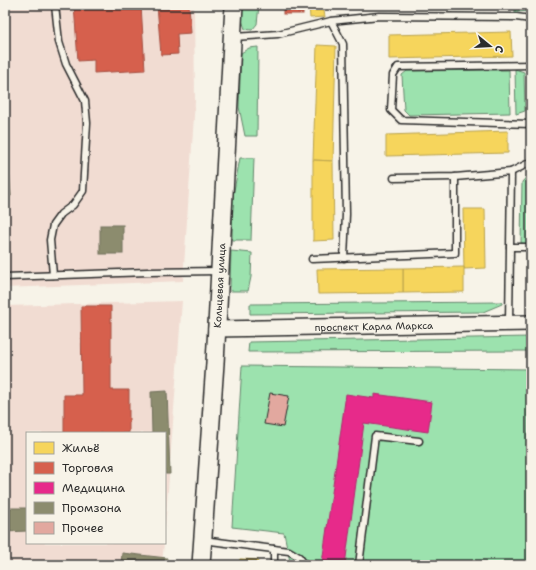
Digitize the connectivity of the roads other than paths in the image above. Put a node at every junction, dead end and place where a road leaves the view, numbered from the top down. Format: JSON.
{"nodes":[{"id":1,"x":55,"y":5,"type":"edge"},
{"id":2,"x":234,"y":5,"type":"edge"},
{"id":3,"x":531,"y":19,"type":"edge"},
{"id":4,"x":331,"y":21,"type":"junction"},
{"id":5,"x":232,"y":37,"type":"junction"},
{"id":6,"x":531,"y":65,"type":"edge"},
{"id":7,"x":531,"y":124,"type":"edge"},
{"id":8,"x":531,"y":162,"type":"edge"},
{"id":9,"x":511,"y":172,"type":"junction"},
{"id":10,"x":454,"y":177,"type":"junction"},
{"id":11,"x":394,"y":178,"type":"dead end"},
{"id":12,"x":510,"y":247,"type":"junction"},
{"id":13,"x":531,"y":247,"type":"edge"},
{"id":14,"x":344,"y":258,"type":"junction"},
{"id":15,"x":312,"y":259,"type":"dead end"},
{"id":16,"x":219,"y":272,"type":"junction"},
{"id":17,"x":53,"y":275,"type":"junction"},
{"id":18,"x":5,"y":277,"type":"edge"},
{"id":19,"x":510,"y":323,"type":"junction"},
{"id":20,"x":531,"y":323,"type":"edge"},
{"id":21,"x":216,"y":329,"type":"junction"},
{"id":22,"x":419,"y":441,"type":"dead end"},
{"id":23,"x":203,"y":540,"type":"junction"},
{"id":24,"x":274,"y":549,"type":"junction"},
{"id":25,"x":200,"y":565,"type":"edge"},
{"id":26,"x":274,"y":565,"type":"edge"},
{"id":27,"x":305,"y":565,"type":"edge"},
{"id":28,"x":359,"y":565,"type":"edge"}],
"edges":[{"from":1,"to":17,"type":"lane"},
{"from":2,"to":5,"type":"main road","name":"Кольцевая улица"},
{"from":3,"to":4,"type":"lane"},
{"from":4,"to":5,"type":"lane"},
{"from":4,"to":14,"type":"lane"},
{"from":5,"to":16,"type":"main road","name":"Кольцевая улица"},
{"from":6,"to":7,"type":"lane"},
{"from":8,"to":9,"type":"lane"},
{"from":9,"to":10,"type":"lane"},
{"from":9,"to":12,"type":"lane"},
{"from":10,"to":11,"type":"lane"},
{"from":10,"to":14,"type":"lane"},
{"from":12,"to":13,"type":"lane"},
{"from":12,"to":19,"type":"lane"},
{"from":14,"to":15,"type":"lane"},
{"from":16,"to":17,"type":"lane"},
{"from":16,"to":21,"type":"main road","name":"Кольцевая улица"},
{"from":17,"to":18,"type":"lane"},
{"from":19,"to":20,"type":"street","name":"проспект Карла Маркса"},
{"from":19,"to":21,"type":"street","name":"проспект Карла Маркса"},
{"from":21,"to":23,"type":"main road","name":"Кольцевая улица"},
{"from":22,"to":28,"type":"lane"},
{"from":23,"to":24,"type":"lane"},
{"from":23,"to":25,"type":"main road","name":"Кольцевая улица"},
{"from":24,"to":26,"type":"lane"},
{"from":24,"to":27,"type":"lane"}]}
